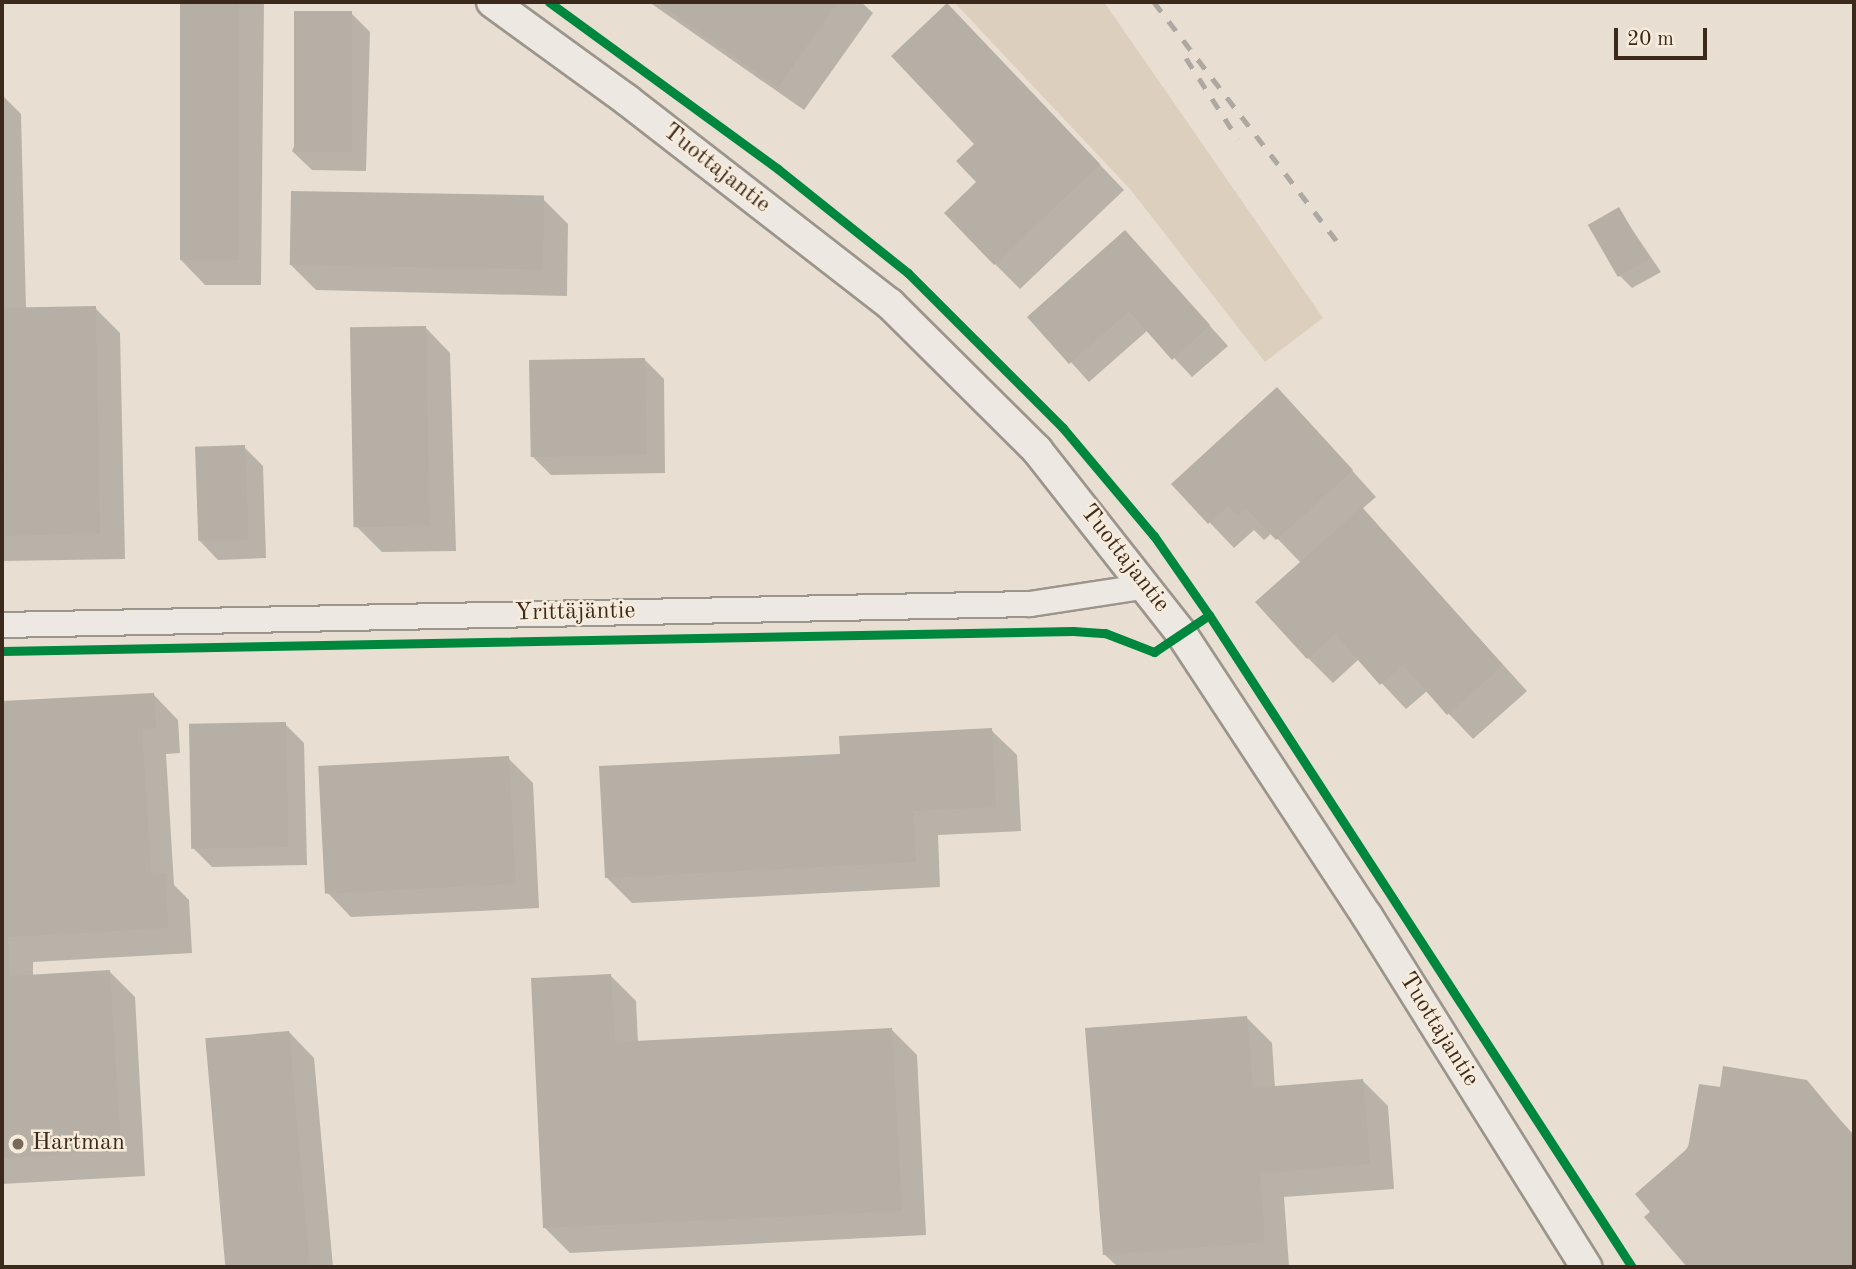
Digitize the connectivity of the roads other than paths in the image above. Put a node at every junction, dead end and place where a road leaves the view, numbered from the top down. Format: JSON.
{"nodes":[{"id":1,"x":492,"y":2,"type":"edge"},
{"id":2,"x":1147,"y":586,"type":"junction"},
{"id":3,"x":2,"y":625,"type":"edge"},
{"id":4,"x":1586,"y":1267,"type":"edge"}],
"edges":[{"from":1,"to":2,"type":"street","name":"Tuottajantie"},
{"from":2,"to":3,"type":"street","name":"Yrittäjäntie"},
{"from":2,"to":4,"type":"street","name":"Tuottajantie"}]}
